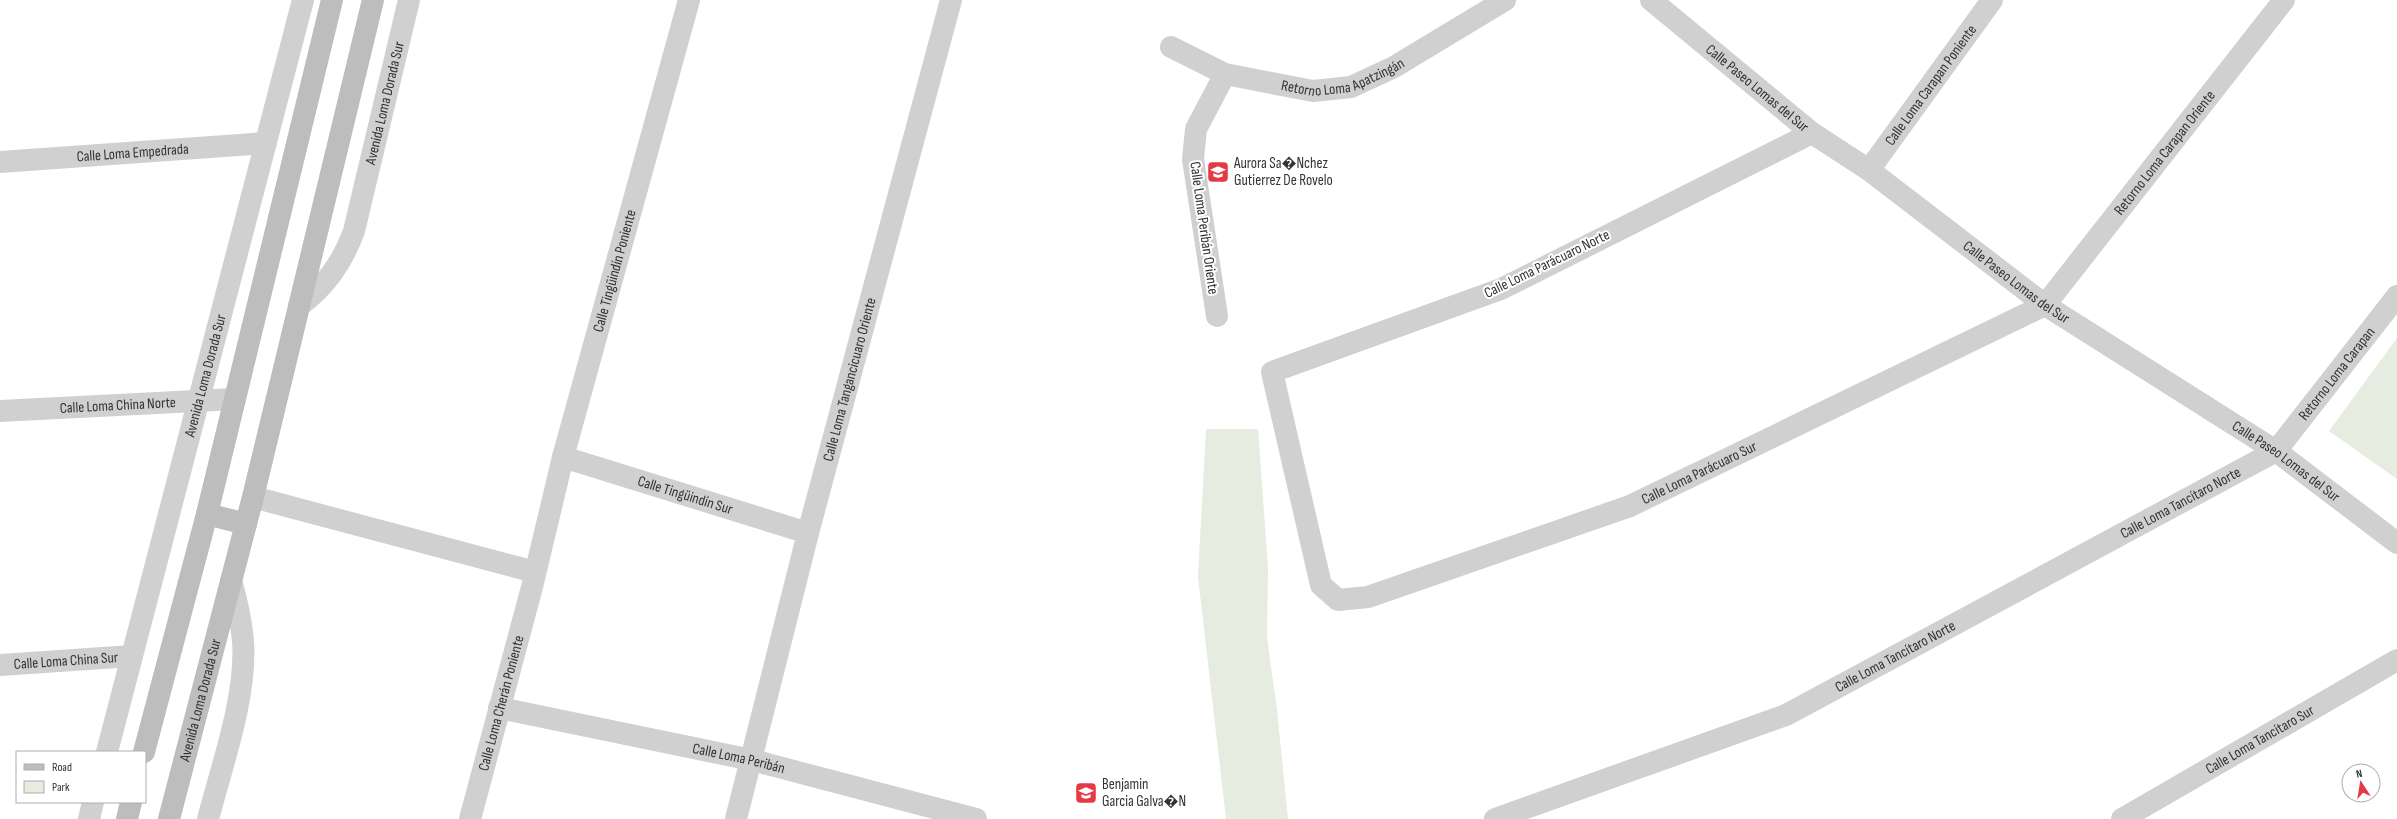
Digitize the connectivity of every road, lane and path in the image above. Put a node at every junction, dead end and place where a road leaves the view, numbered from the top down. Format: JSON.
{"nodes":[{"id":1,"x":303,"y":0,"type":"edge"},
{"id":2,"x":332,"y":0,"type":"edge"},
{"id":3,"x":373,"y":0,"type":"edge"},
{"id":4,"x":409,"y":0,"type":"edge"},
{"id":5,"x":688,"y":0,"type":"edge"},
{"id":6,"x":951,"y":0,"type":"edge"},
{"id":7,"x":1505,"y":0,"type":"edge"},
{"id":8,"x":1992,"y":0,"type":"edge"},
{"id":9,"x":2284,"y":0,"type":"edge"},
{"id":10,"x":1661,"y":3,"type":"edge"},
{"id":11,"x":1171,"y":47,"type":"dead end"},
{"id":12,"x":1225,"y":74,"type":"junction"},
{"id":13,"x":1812,"y":133,"type":"junction"},
{"id":14,"x":266,"y":143,"type":"junction"},
{"id":15,"x":0,"y":162,"type":"edge"},
{"id":16,"x":1869,"y":170,"type":"junction"},
{"id":17,"x":2397,"y":296,"type":"edge"},
{"id":18,"x":2045,"y":305,"type":"junction"},
{"id":19,"x":299,"y":306,"type":"junction"},
{"id":20,"x":1217,"y":316,"type":"dead end"},
{"id":21,"x":235,"y":399,"type":"junction"},
{"id":22,"x":198,"y":401,"type":"junction"},
{"id":23,"x":0,"y":411,"type":"edge"},
{"id":24,"x":2276,"y":452,"type":"junction"},
{"id":25,"x":562,"y":457,"type":"junction"},
{"id":26,"x":253,"y":497,"type":"junction"},
{"id":27,"x":207,"y":514,"type":"junction"},
{"id":28,"x":246,"y":524,"type":"junction"},
{"id":29,"x":808,"y":533,"type":"junction"},
{"id":30,"x":543,"y":541,"type":"joint"},
{"id":31,"x":2397,"y":543,"type":"edge"},
{"id":32,"x":533,"y":579,"type":"junction"},
{"id":33,"x":231,"y":581,"type":"junction"},
{"id":34,"x":1338,"y":600,"type":"joint"},
{"id":35,"x":132,"y":656,"type":"junction"},
{"id":36,"x":2397,"y":660,"type":"edge"},
{"id":37,"x":0,"y":665,"type":"edge"},
{"id":38,"x":499,"y":708,"type":"junction"},
{"id":39,"x":107,"y":751,"type":"edge"},
{"id":40,"x":144,"y":751,"type":"edge"},
{"id":41,"x":752,"y":760,"type":"junction"},
{"id":42,"x":93,"y":803,"type":"edge"},
{"id":43,"x":131,"y":803,"type":"edge"},
{"id":44,"x":89,"y":819,"type":"edge"},
{"id":45,"x":127,"y":819,"type":"edge"},
{"id":46,"x":169,"y":819,"type":"edge"},
{"id":47,"x":208,"y":819,"type":"edge"},
{"id":48,"x":470,"y":819,"type":"edge"},
{"id":49,"x":736,"y":819,"type":"edge"},
{"id":50,"x":976,"y":819,"type":"edge"},
{"id":51,"x":1495,"y":819,"type":"edge"},
{"id":52,"x":2122,"y":819,"type":"edge"}],
"edges":[{"from":1,"to":14,"type":"street","name":"Avenida Loma Dorada Sur"},
{"from":2,"to":21,"type":"street"},
{"from":3,"to":19,"type":"street","name":"Avenida Loma Dorada Sur"},
{"from":4,"to":19,"type":"street","name":"Avenida Loma Dorada Sur"},
{"from":5,"to":25,"type":"street","name":"Calle Tingüindín Poniente"},
{"from":6,"to":29,"type":"street","name":"Calle Loma Tangancicuaro Oriente"},
{"from":7,"to":12,"type":"street","name":"Retorno Loma Apatzingán"},
{"from":8,"to":16,"type":"street","name":"Calle Loma Carapan Poniente"},
{"from":9,"to":18,"type":"street","name":"Retorno Loma Carapan Oriente"},
{"from":10,"to":13,"type":"street","name":"Calle Paseo Lomas del Sur"},
{"from":11,"to":12,"type":"street","name":"Retorno Loma Apatzingán"},
{"from":12,"to":20,"type":"street","name":"Calle Loma Peribán Oriente"},
{"from":13,"to":16,"type":"street","name":"Calle Paseo Lomas del Sur"},
{"from":13,"to":34,"type":"street","name":"Calle Loma Parácuaro Norte"},
{"from":14,"to":15,"type":"street","name":"Calle Loma Empedrada"},
{"from":14,"to":22,"type":"street","name":"Avenida Loma Dorada Sur"},
{"from":16,"to":18,"type":"street","name":"Calle Paseo Lomas del Sur"},
{"from":17,"to":24,"type":"street","name":"Retorno Loma Carapan"},
{"from":18,"to":24,"type":"street","name":"Calle Paseo Lomas del Sur"},
{"from":18,"to":34,"type":"street","name":"Calle Loma Parácuaro Sur"},
{"from":19,"to":26,"type":"street","name":"Avenida Loma Dorada Sur"},
{"from":21,"to":22,"type":"street","name":"Calle Loma China Norte"},
{"from":21,"to":27,"type":"street"},
{"from":22,"to":23,"type":"street","name":"Calle Loma China Norte"},
{"from":22,"to":35,"type":"street","name":"Avenida Loma Dorada Sur"},
{"from":24,"to":31,"type":"street","name":"Calle Paseo Lomas del Sur"},
{"from":24,"to":51,"type":"street","name":"Calle Loma Tancítaro Norte"},
{"from":25,"to":29,"type":"street","name":"Calle Tingüindín Sur"},
{"from":25,"to":30,"type":"street","name":"Calle Tingüindín Poniente"},
{"from":26,"to":28,"type":"street","name":"Avenida Loma Dorada Sur"},
{"from":26,"to":32,"type":"street"},
{"from":27,"to":28,"type":"street"},
{"from":27,"to":40,"type":"street"},
{"from":28,"to":33,"type":"street","name":"Avenida Loma Dorada Sur"},
{"from":29,"to":41,"type":"street","name":"Calle Loma Tangancicuaro Oriente"},
{"from":30,"to":32,"type":"street","name":"Calle Loma Cherán Poniente"},
{"from":32,"to":38,"type":"street","name":"Calle Loma Cherán Poniente"},
{"from":33,"to":46,"type":"street","name":"Avenida Loma Dorada Sur"},
{"from":33,"to":47,"type":"street","name":"Avenida Loma Dorada Sur"},
{"from":35,"to":37,"type":"street","name":"Calle Loma China Sur"},
{"from":35,"to":39,"type":"street","name":"Avenida Loma Dorada Sur"},
{"from":36,"to":52,"type":"street","name":"Calle Loma Tancítaro Sur"},
{"from":38,"to":41,"type":"street","name":"Calle Loma Peribán"},
{"from":38,"to":48,"type":"street","name":"Calle Loma Cherán Poniente"},
{"from":41,"to":49,"type":"street","name":"Calle Loma Tangancicuaro Oriente"},
{"from":41,"to":50,"type":"street","name":"Calle Loma Peribán"},
{"from":42,"to":44,"type":"street"},
{"from":43,"to":45,"type":"street"}]}
